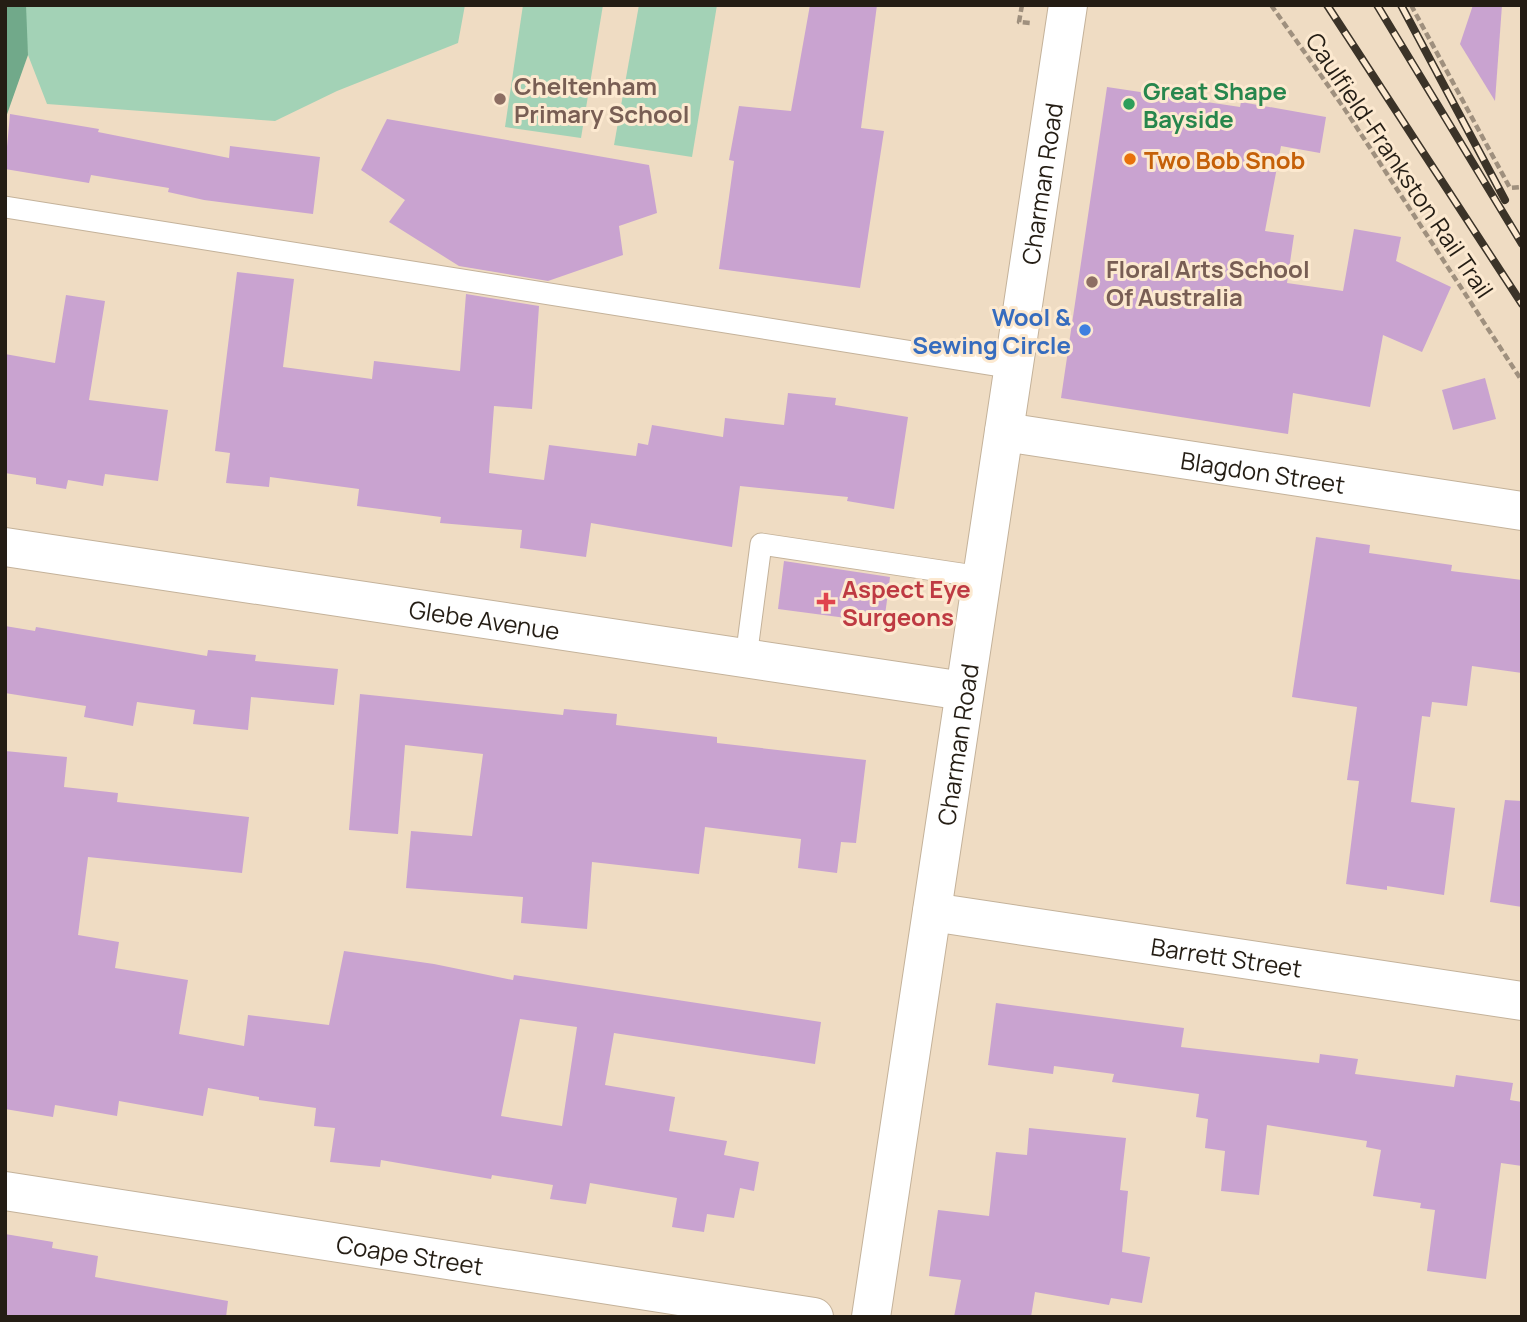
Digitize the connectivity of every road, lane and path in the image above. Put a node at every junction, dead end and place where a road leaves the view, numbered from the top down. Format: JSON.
{"nodes":[{"id":1,"x":1068,"y":5,"type":"edge"},
{"id":2,"x":1271,"y":5,"type":"edge"},
{"id":3,"x":1411,"y":5,"type":"edge"},
{"id":4,"x":1522,"y":187,"type":"edge"},
{"id":5,"x":5,"y":207,"type":"edge"},
{"id":6,"x":1013,"y":368,"type":"junction"},
{"id":7,"x":1522,"y":381,"type":"edge"},
{"id":8,"x":1004,"y":432,"type":"junction"},
{"id":9,"x":1522,"y":511,"type":"edge"},
{"id":10,"x":5,"y":547,"type":"edge"},
{"id":11,"x":981,"y":577,"type":"junction"},
{"id":12,"x":746,"y":658,"type":"junction"},
{"id":13,"x":964,"y":691,"type":"junction"},
{"id":14,"x":932,"y":912,"type":"junction"},
{"id":15,"x":1522,"y":1001,"type":"edge"},
{"id":16,"x":5,"y":1191,"type":"edge"},
{"id":17,"x":814,"y":1317,"type":"edge"},
{"id":18,"x":871,"y":1317,"type":"edge"}],
"edges":[{"from":1,"to":6,"type":"street","name":"Charman Road"},
{"from":2,"to":7,"type":"path","name":"Caulfield-Frankston Rail Trail"},
{"from":3,"to":4,"type":"path"},
{"from":5,"to":6,"type":"lane"},
{"from":6,"to":8,"type":"street","name":"Charman Road"},
{"from":8,"to":9,"type":"street","name":"Blagdon Street"},
{"from":8,"to":11,"type":"street","name":"Charman Road"},
{"from":10,"to":12,"type":"street","name":"Glebe Avenue"},
{"from":11,"to":12,"type":"lane"},
{"from":11,"to":13,"type":"street","name":"Charman Road"},
{"from":12,"to":13,"type":"street","name":"Glebe Avenue"},
{"from":13,"to":14,"type":"street","name":"Charman Road"},
{"from":14,"to":15,"type":"street","name":"Barrett Street"},
{"from":14,"to":18,"type":"street","name":"Charman Road"},
{"from":16,"to":17,"type":"street","name":"Coape Street"}]}
